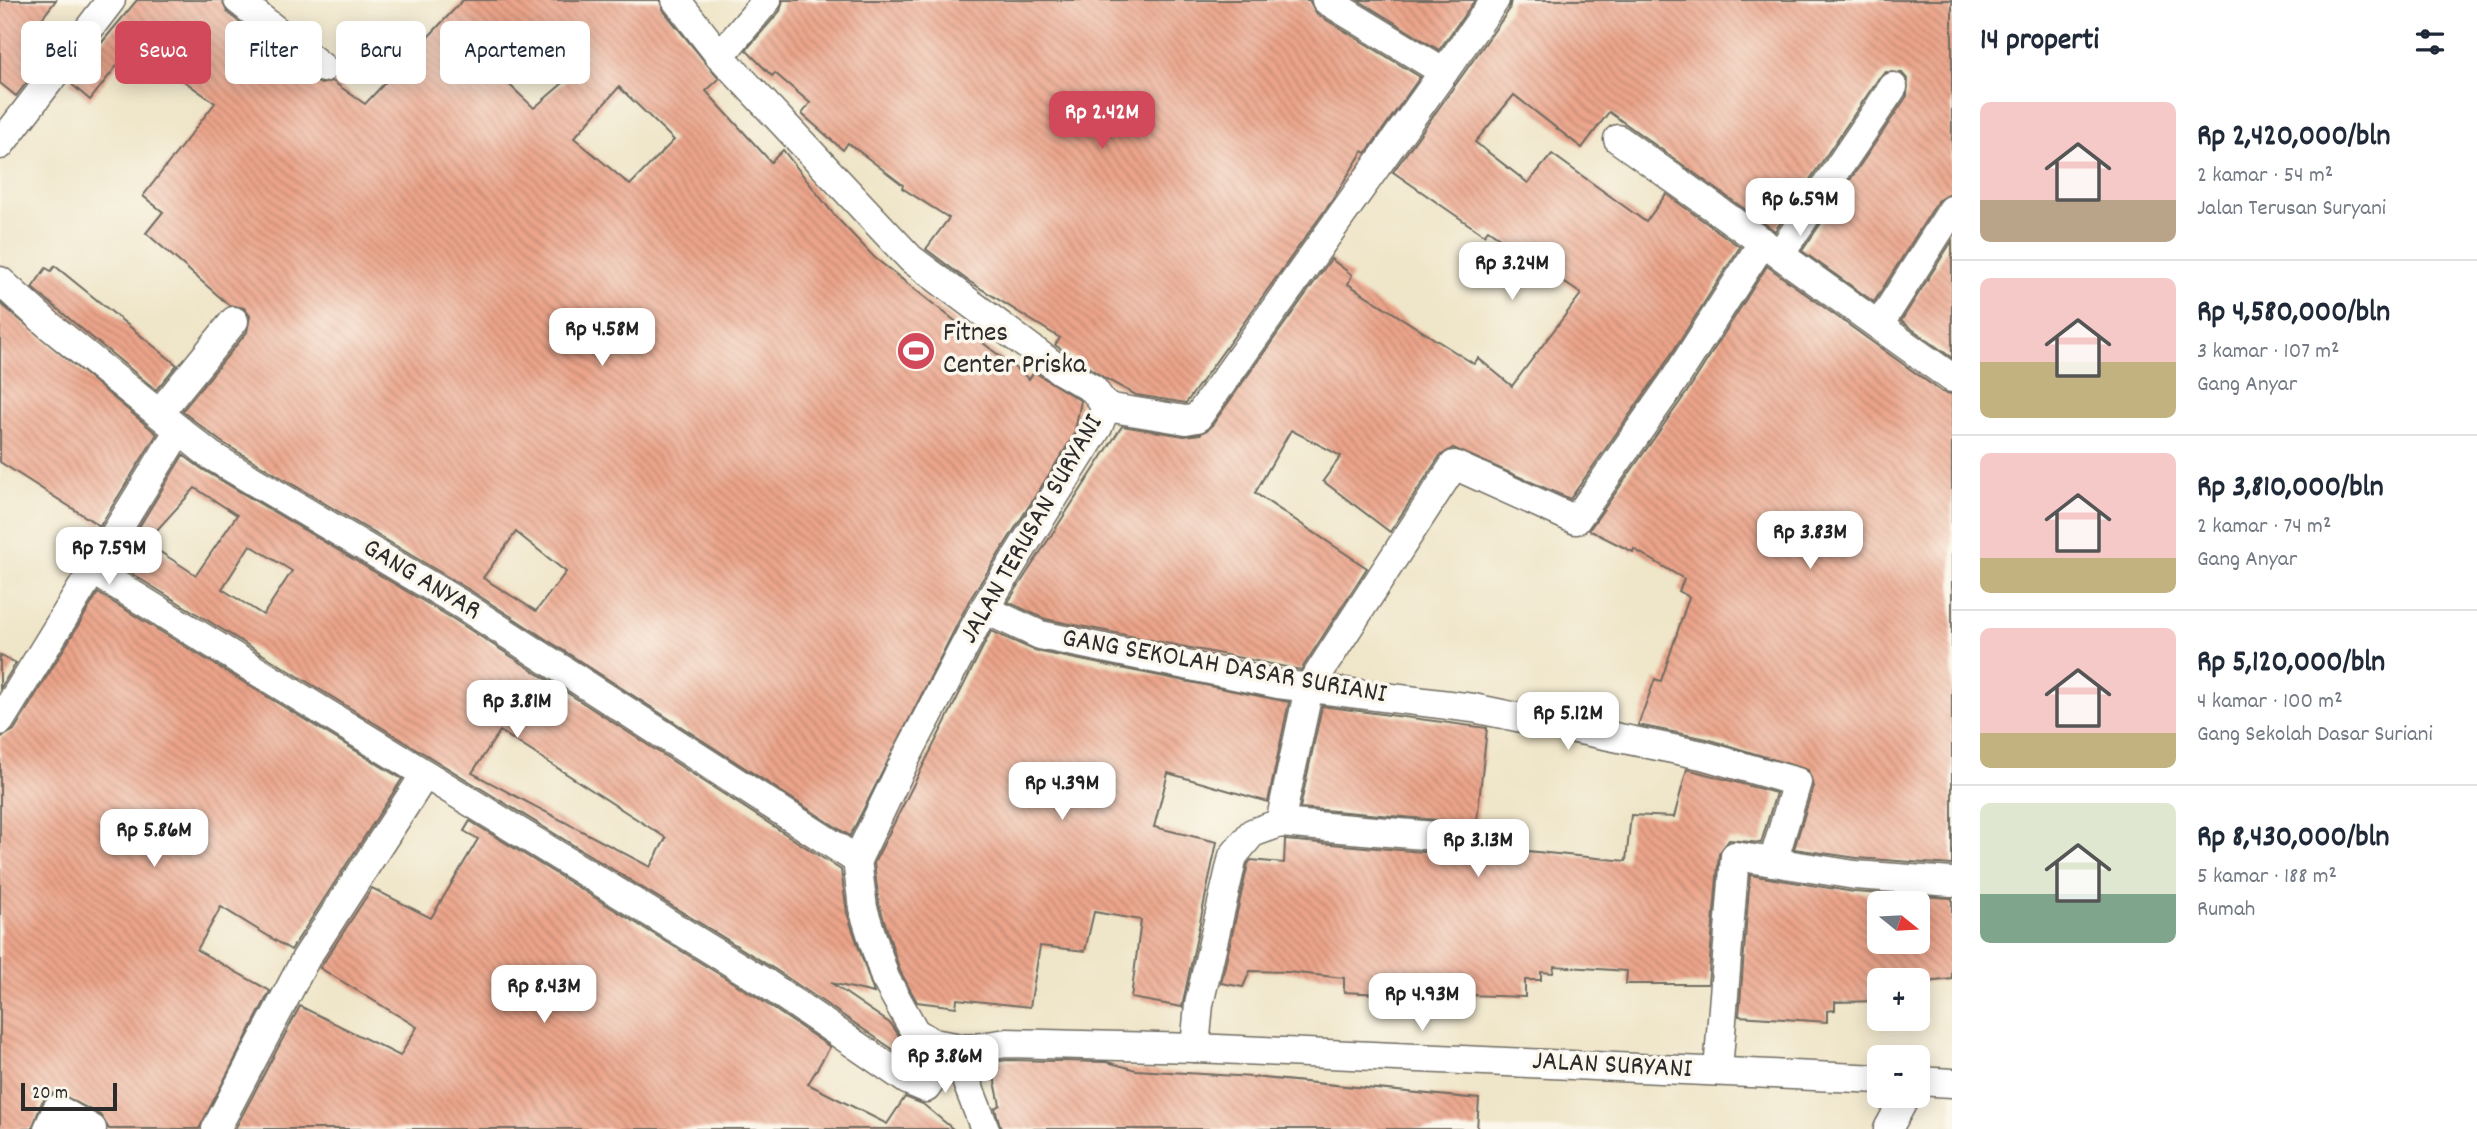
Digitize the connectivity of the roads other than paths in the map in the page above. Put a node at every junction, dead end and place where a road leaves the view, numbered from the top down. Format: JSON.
{"nodes":[{"id":1,"x":111,"y":0,"type":"edge"},
{"id":2,"x":238,"y":0,"type":"edge"},
{"id":3,"x":676,"y":0,"type":"edge"},
{"id":4,"x":766,"y":0,"type":"edge"},
{"id":5,"x":1326,"y":0,"type":"edge"},
{"id":6,"x":1495,"y":0,"type":"edge"},
{"id":7,"x":720,"y":56,"type":"junction"},
{"id":8,"x":323,"y":68,"type":"dead end"},
{"id":9,"x":1444,"y":72,"type":"junction"},
{"id":10,"x":1893,"y":87,"type":"dead end"},
{"id":11,"x":1618,"y":139,"type":"dead end"},
{"id":12,"x":0,"y":145,"type":"edge"},
{"id":13,"x":1952,"y":211,"type":"edge"},
{"id":14,"x":1771,"y":248,"type":"junction"},
{"id":15,"x":0,"y":281,"type":"edge"},
{"id":16,"x":234,"y":321,"type":"dead end"},
{"id":17,"x":1879,"y":325,"type":"junction"},
{"id":18,"x":1952,"y":378,"type":"edge"},
{"id":19,"x":1106,"y":407,"type":"junction"},
{"id":20,"x":169,"y":422,"type":"junction"},
{"id":21,"x":91,"y":569,"type":"junction"},
{"id":22,"x":984,"y":609,"type":"junction"},
{"id":23,"x":1309,"y":688,"type":"junction"},
{"id":24,"x":0,"y":721,"type":"edge"},
{"id":25,"x":424,"y":776,"type":"junction"},
{"id":26,"x":1280,"y":823,"type":"junction"},
{"id":27,"x":1447,"y":838,"type":"dead end"},
{"id":28,"x":857,"y":860,"type":"junction"},
{"id":29,"x":1773,"y":862,"type":"junction"},
{"id":30,"x":1952,"y":882,"type":"edge"},
{"id":31,"x":1195,"y":1048,"type":"junction"},
{"id":32,"x":961,"y":1049,"type":"junction"},
{"id":33,"x":1718,"y":1072,"type":"junction"},
{"id":34,"x":1867,"y":1078,"type":"edge"},
{"id":35,"x":1930,"y":1082,"type":"edge"},
{"id":36,"x":1952,"y":1083,"type":"edge"},
{"id":37,"x":1899,"y":1108,"type":"edge"},
{"id":38,"x":48,"y":1129,"type":"edge"},
{"id":39,"x":92,"y":1129,"type":"edge"},
{"id":40,"x":216,"y":1129,"type":"edge"},
{"id":41,"x":985,"y":1129,"type":"edge"},
{"id":42,"x":1888,"y":1129,"type":"edge"}],
"edges":[{"from":1,"to":12,"type":"street"},
{"from":2,"to":8,"type":"street"},
{"from":3,"to":7,"type":"street","name":"JALAN TERUSAN SURYANI"},
{"from":4,"to":7,"type":"street"},
{"from":5,"to":9,"type":"street"},
{"from":6,"to":9,"type":"street"},
{"from":7,"to":19,"type":"street","name":"JALAN TERUSAN SURYANI"},
{"from":9,"to":19,"type":"street"},
{"from":10,"to":14,"type":"street"},
{"from":11,"to":14,"type":"street"},
{"from":13,"to":17,"type":"street"},
{"from":14,"to":17,"type":"street"},
{"from":14,"to":23,"type":"street"},
{"from":15,"to":20,"type":"street","name":"GANG ANYAR"},
{"from":16,"to":20,"type":"street"},
{"from":17,"to":18,"type":"street"},
{"from":19,"to":22,"type":"street","name":"JALAN TERUSAN SURYANI"},
{"from":20,"to":21,"type":"street"},
{"from":20,"to":28,"type":"street","name":"GANG ANYAR"},
{"from":21,"to":24,"type":"street"},
{"from":21,"to":25,"type":"street"},
{"from":22,"to":23,"type":"street","name":"GANG SEKOLAH DASAR SURIANI"},
{"from":22,"to":28,"type":"street","name":"JALAN TERUSAN SURYANI"},
{"from":23,"to":26,"type":"street"},
{"from":23,"to":29,"type":"street","name":"GANG SEKOLAH DASAR SURIANI"},
{"from":25,"to":32,"type":"street"},
{"from":25,"to":40,"type":"street"},
{"from":26,"to":27,"type":"street"},
{"from":26,"to":31,"type":"street"},
{"from":28,"to":32,"type":"street"},
{"from":29,"to":30,"type":"street"},
{"from":29,"to":33,"type":"street"},
{"from":31,"to":32,"type":"street","name":"JALAN SURYANI"},
{"from":31,"to":33,"type":"street","name":"JALAN SURYANI"},
{"from":32,"to":41,"type":"street"},
{"from":33,"to":34,"type":"street","name":"JALAN SURYANI"},
{"from":35,"to":36,"type":"street"},
{"from":37,"to":42,"type":"street"},
{"from":38,"to":39,"type":"street"}]}
